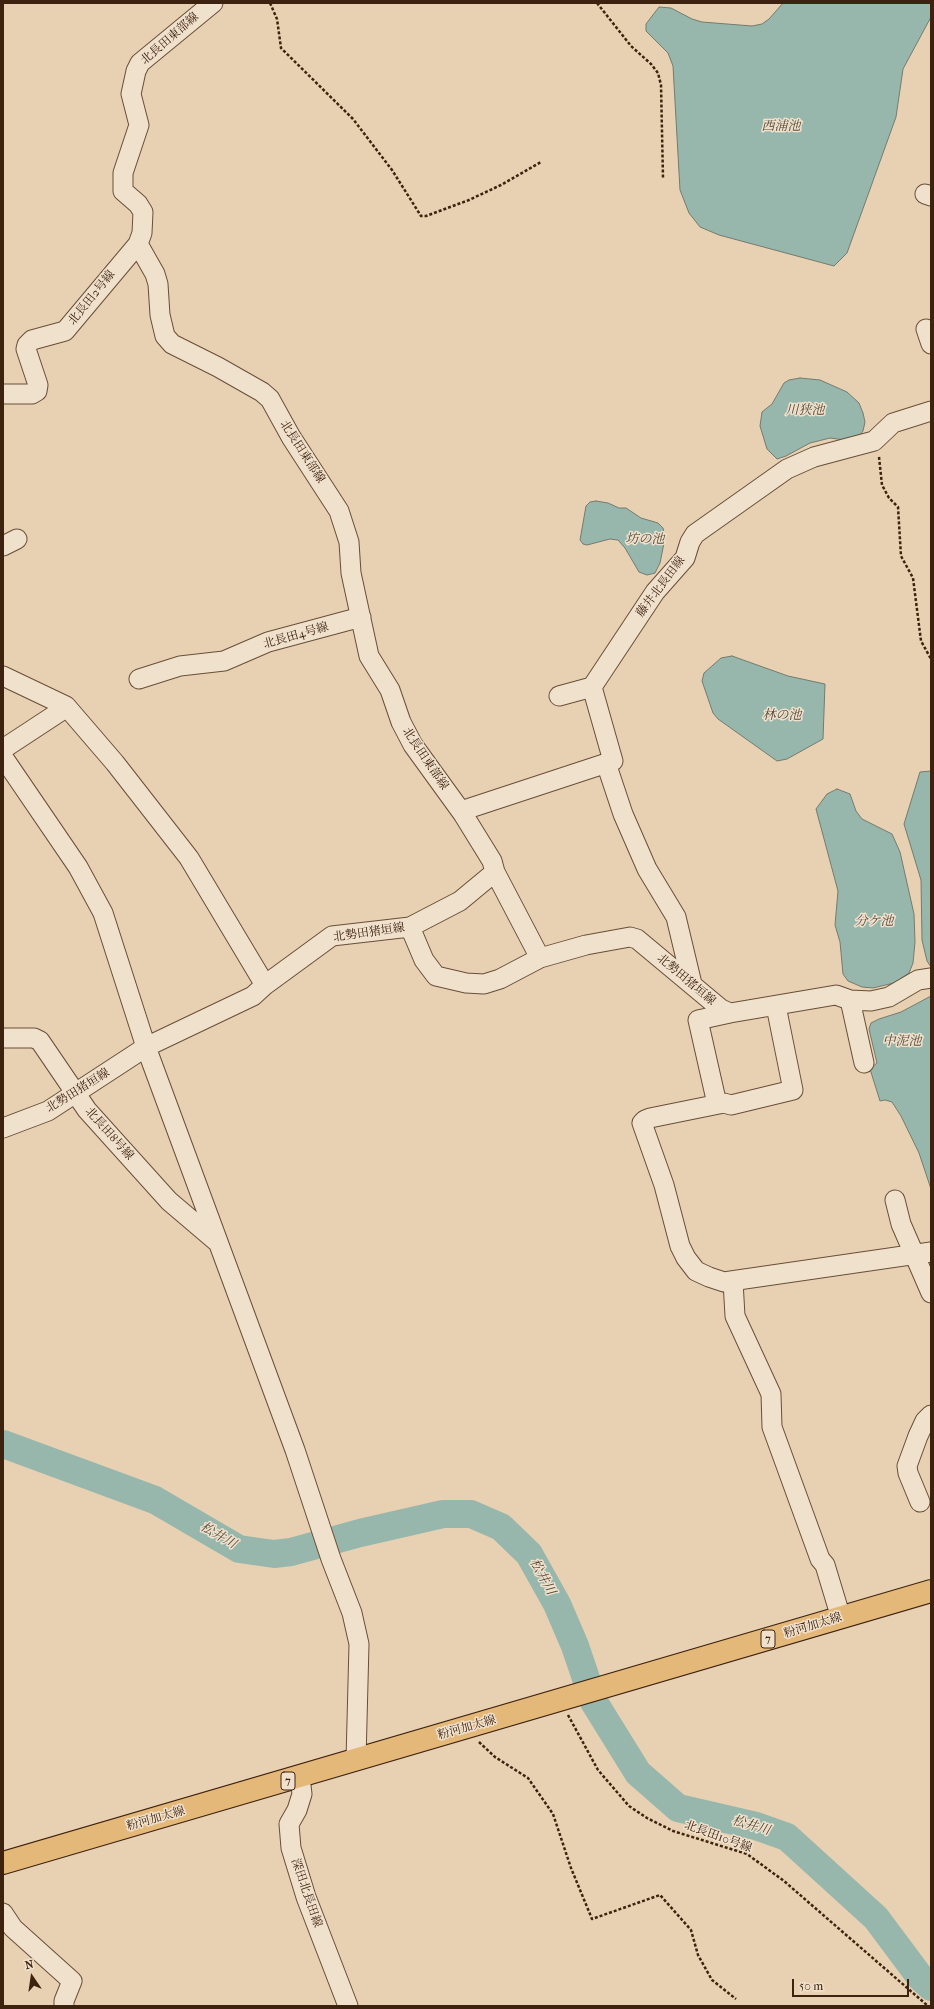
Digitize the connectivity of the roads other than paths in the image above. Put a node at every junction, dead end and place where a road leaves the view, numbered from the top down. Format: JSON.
{"nodes":[{"id":1,"x":213,"y":3,"type":"edge"},
{"id":2,"x":138,"y":244,"type":"junction"},
{"id":3,"x":3,"y":394,"type":"edge"},
{"id":4,"x":931,"y":411,"type":"edge"},
{"id":5,"x":360,"y":617,"type":"junction"},
{"id":6,"x":3,"y":676,"type":"edge"},
{"id":7,"x":139,"y":679,"type":"dead end"},
{"id":8,"x":592,"y":688,"type":"junction"},
{"id":9,"x":559,"y":696,"type":"dead end"},
{"id":10,"x":67,"y":707,"type":"junction"},
{"id":11,"x":3,"y":748,"type":"edge"},
{"id":12,"x":3,"y":757,"type":"edge"},
{"id":13,"x":606,"y":763,"type":"junction"},
{"id":14,"x":461,"y":811,"type":"junction"},
{"id":15,"x":495,"y":872,"type":"junction"},
{"id":16,"x":410,"y":927,"type":"junction"},
{"id":17,"x":540,"y":958,"type":"junction"},
{"id":18,"x":931,"y":978,"type":"edge"},
{"id":19,"x":692,"y":984,"type":"junction"},
{"id":20,"x":265,"y":985,"type":"junction"},
{"id":21,"x":850,"y":1000,"type":"junction"},
{"id":22,"x":776,"y":1006,"type":"junction"},
{"id":23,"x":730,"y":1013,"type":"junction"},
{"id":24,"x":3,"y":1038,"type":"edge"},
{"id":25,"x":146,"y":1047,"type":"junction"},
{"id":26,"x":864,"y":1064,"type":"dead end"},
{"id":27,"x":75,"y":1094,"type":"junction"},
{"id":28,"x":717,"y":1104,"type":"junction"},
{"id":29,"x":3,"y":1128,"type":"edge"},
{"id":30,"x":895,"y":1200,"type":"dead end"},
{"id":31,"x":218,"y":1242,"type":"junction"},
{"id":32,"x":923,"y":1252,"type":"edge"},
{"id":33,"x":733,"y":1281,"type":"junction"},
{"id":34,"x":931,"y":1293,"type":"edge"},
{"id":35,"x":931,"y":1414,"type":"edge"},
{"id":36,"x":920,"y":1502,"type":"dead end"},
{"id":37,"x":931,"y":1591,"type":"edge"},
{"id":38,"x":841,"y":1618,"type":"junction"},
{"id":39,"x":356,"y":1760,"type":"junction"},
{"id":40,"x":300,"y":1777,"type":"junction"},
{"id":41,"x":3,"y":1863,"type":"edge"},
{"id":42,"x":3,"y":1913,"type":"edge"},
{"id":43,"x":64,"y":2006,"type":"edge"},
{"id":44,"x":348,"y":2006,"type":"edge"}],
"edges":[{"from":1,"to":2,"type":"street","name":"北長田東部線"},
{"from":2,"to":3,"type":"street","name":"北長田2号線"},
{"from":2,"to":5,"type":"street","name":"北長田東部線"},
{"from":4,"to":8,"type":"street","name":"藤井北長田線"},
{"from":5,"to":7,"type":"street","name":"北長田4号線"},
{"from":5,"to":14,"type":"street","name":"北長田東部線"},
{"from":6,"to":10,"type":"street"},
{"from":8,"to":9,"type":"street"},
{"from":8,"to":13,"type":"street"},
{"from":10,"to":11,"type":"street"},
{"from":10,"to":20,"type":"street"},
{"from":12,"to":25,"type":"street"},
{"from":13,"to":14,"type":"street"},
{"from":13,"to":19,"type":"street"},
{"from":14,"to":15,"type":"street","name":"北長田東部線"},
{"from":15,"to":16,"type":"street"},
{"from":15,"to":17,"type":"street","name":"北長田東部線"},
{"from":16,"to":17,"type":"street","name":"北勢田猪垣線"},
{"from":16,"to":20,"type":"street","name":"北勢田猪垣線"},
{"from":17,"to":19,"type":"street","name":"北勢田猪垣線"},
{"from":18,"to":21,"type":"street"},
{"from":19,"to":23,"type":"street","name":"北勢田猪垣線"},
{"from":20,"to":25,"type":"street","name":"北勢田猪垣線"},
{"from":21,"to":22,"type":"street"},
{"from":21,"to":26,"type":"street"},
{"from":22,"to":23,"type":"street"},
{"from":22,"to":28,"type":"street"},
{"from":23,"to":28,"type":"street"},
{"from":24,"to":27,"type":"street","name":"北長田8号線"},
{"from":25,"to":27,"type":"street","name":"北勢田猪垣線"},
{"from":25,"to":31,"type":"street"},
{"from":27,"to":29,"type":"street","name":"北勢田猪垣線"},
{"from":27,"to":31,"type":"street","name":"北長田8号線"},
{"from":28,"to":33,"type":"street"},
{"from":30,"to":32,"type":"street"},
{"from":31,"to":39,"type":"street"},
{"from":32,"to":33,"type":"street"},
{"from":32,"to":34,"type":"street"},
{"from":33,"to":38,"type":"street"},
{"from":35,"to":36,"type":"street"},
{"from":37,"to":38,"type":"main road","name":"粉河加太線","number":"7"},
{"from":38,"to":39,"type":"main road","name":"粉河加太線","number":"7"},
{"from":39,"to":40,"type":"main road","name":"粉河加太線","number":"7"},
{"from":40,"to":41,"type":"main road","name":"粉河加太線","number":"7"},
{"from":40,"to":44,"type":"street","name":"深田北長田線"},
{"from":42,"to":43,"type":"street"}]}
